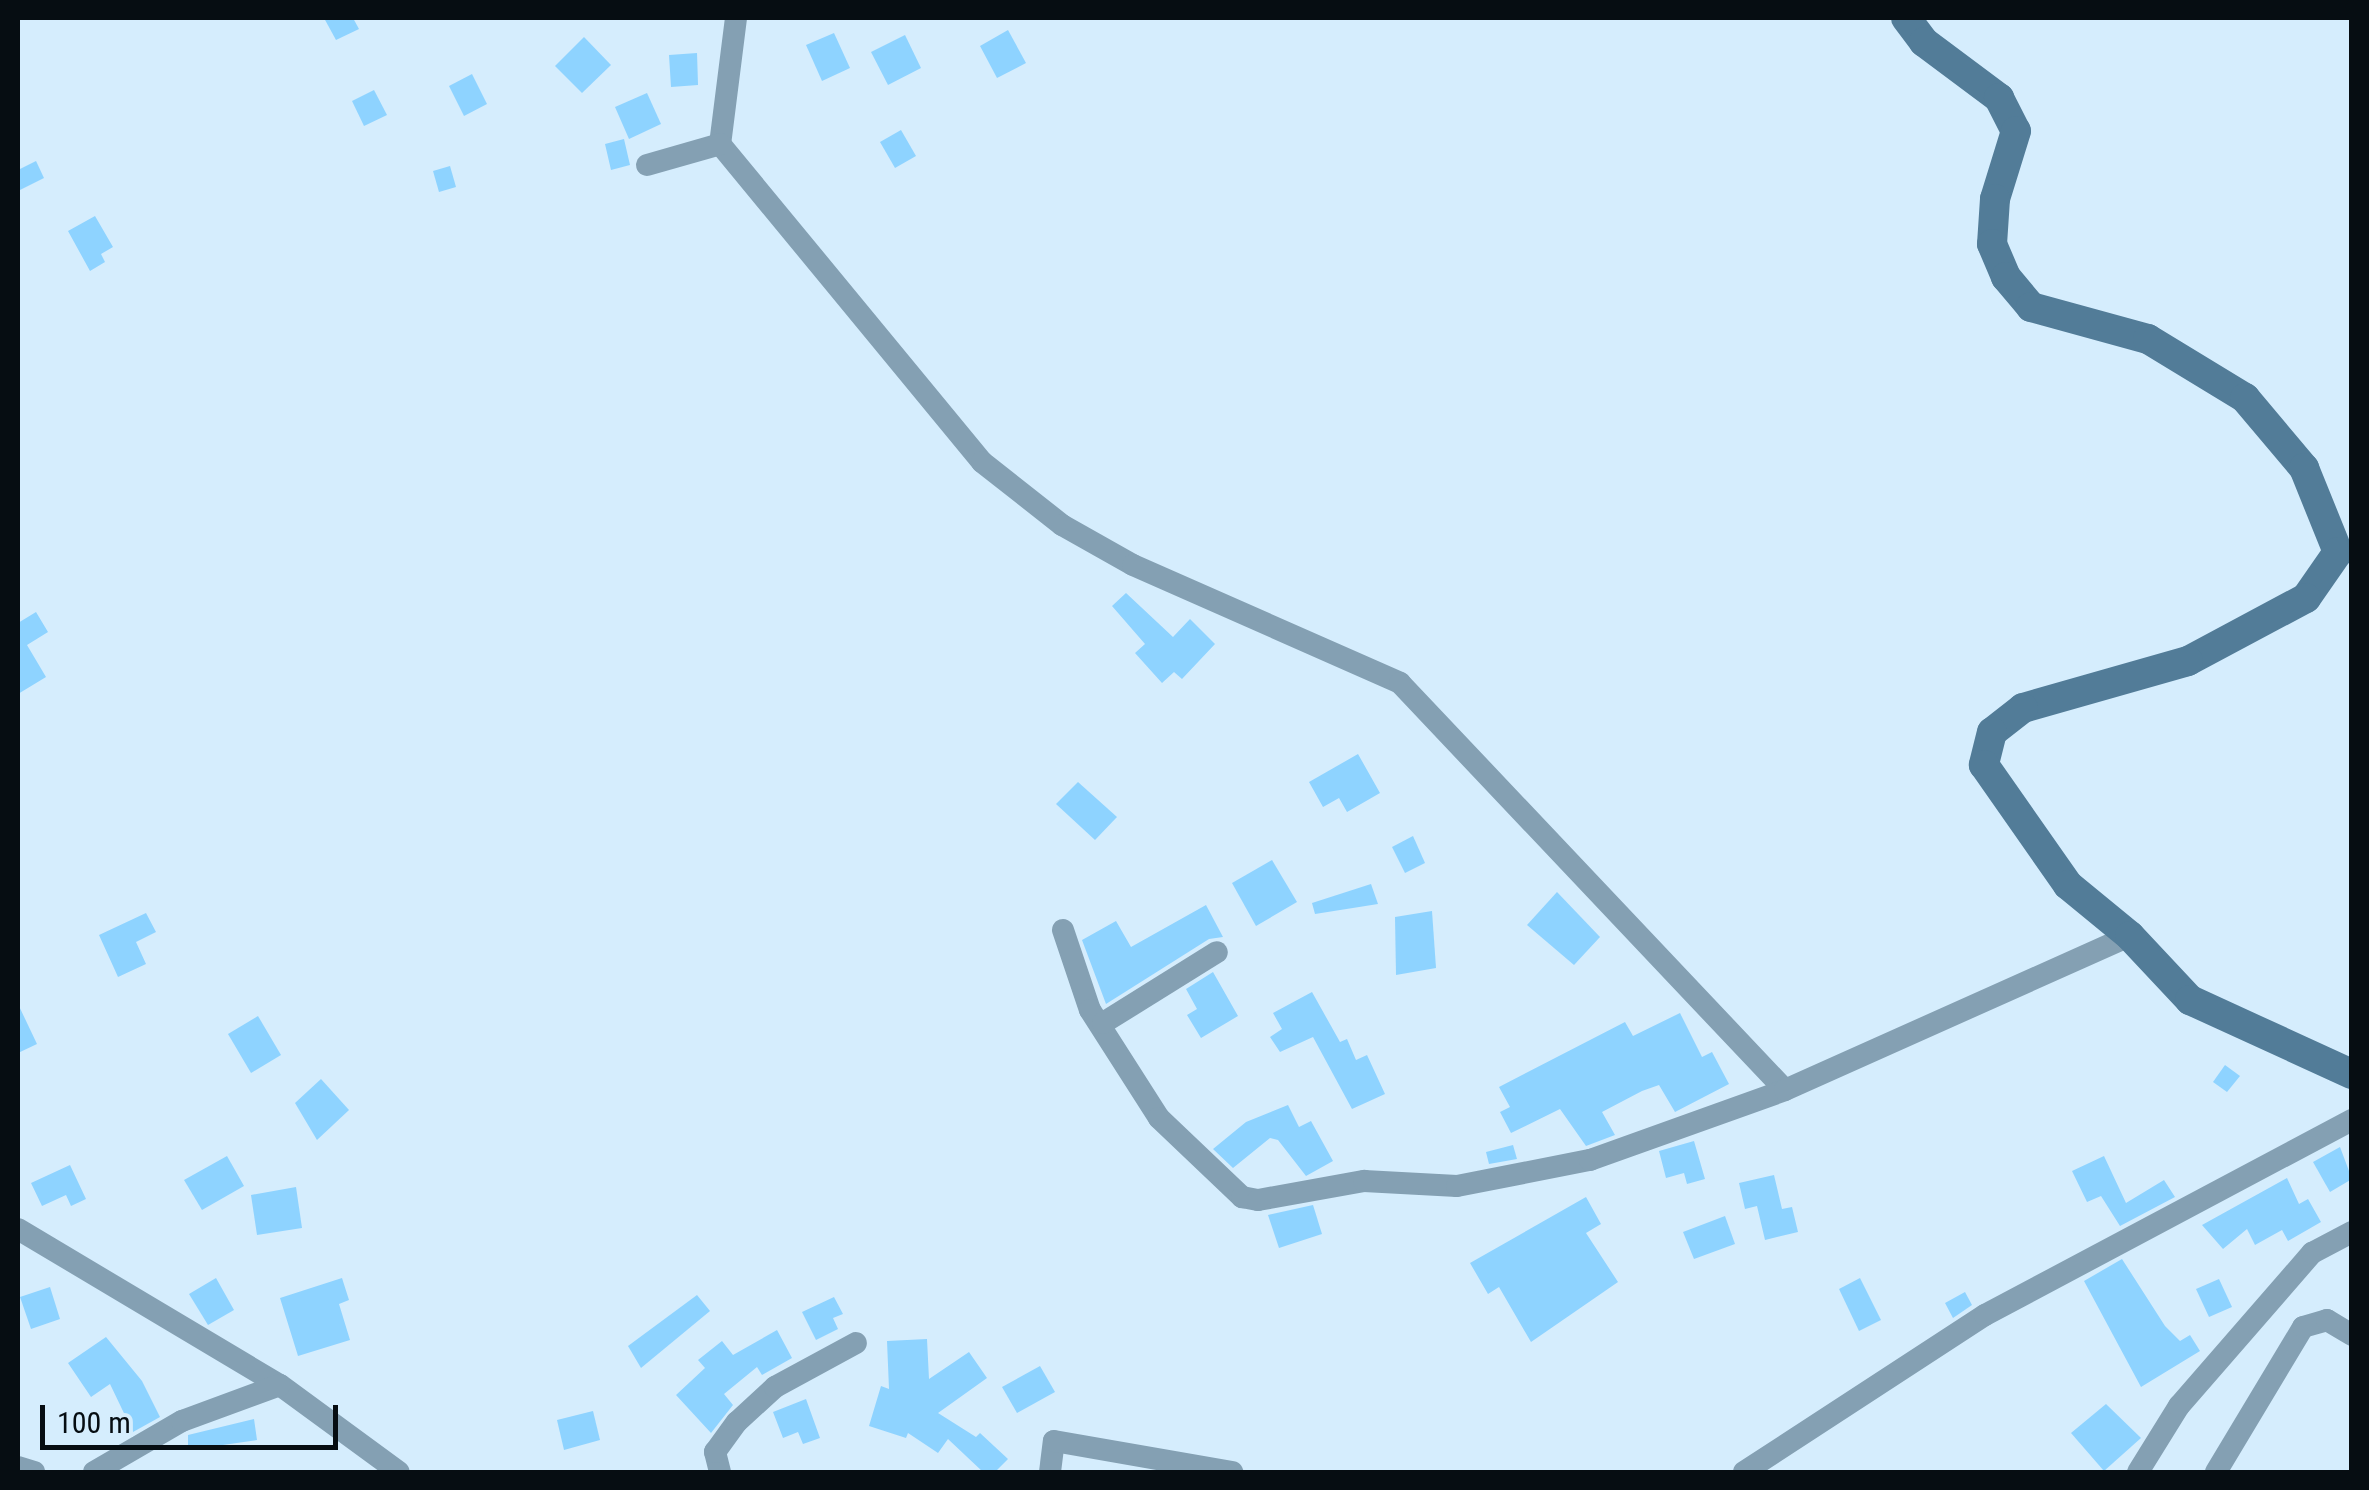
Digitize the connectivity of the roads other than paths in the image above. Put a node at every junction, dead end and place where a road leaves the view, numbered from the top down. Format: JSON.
{"nodes":[{"id":1,"x":736,"y":18,"type":"edge"},
{"id":2,"x":1906,"y":18,"type":"edge"},
{"id":3,"x":720,"y":144,"type":"junction"},
{"id":4,"x":647,"y":166,"type":"dead end"},
{"id":5,"x":1064,"y":930,"type":"dead end"},
{"id":6,"x":2130,"y":936,"type":"junction"},
{"id":7,"x":1217,"y":952,"type":"dead end"},
{"id":8,"x":1103,"y":1023,"type":"junction"},
{"id":9,"x":2352,"y":1074,"type":"edge"},
{"id":10,"x":1785,"y":1090,"type":"junction"},
{"id":11,"x":2352,"y":1120,"type":"edge"},
{"id":12,"x":18,"y":1229,"type":"edge"},
{"id":13,"x":2352,"y":1232,"type":"edge"},
{"id":14,"x":2352,"y":1336,"type":"edge"},
{"id":15,"x":856,"y":1344,"type":"dead end"},
{"id":16,"x":280,"y":1386,"type":"junction"},
{"id":17,"x":18,"y":1467,"type":"edge"},
{"id":18,"x":34,"y":1472,"type":"edge"},
{"id":19,"x":94,"y":1472,"type":"edge"},
{"id":20,"x":399,"y":1472,"type":"edge"},
{"id":21,"x":720,"y":1472,"type":"edge"},
{"id":22,"x":1050,"y":1472,"type":"edge"},
{"id":23,"x":1232,"y":1472,"type":"edge"},
{"id":24,"x":1744,"y":1472,"type":"edge"},
{"id":25,"x":2138,"y":1472,"type":"edge"},
{"id":26,"x":2216,"y":1472,"type":"edge"}],
"edges":[{"from":1,"to":3,"type":"street"},
{"from":2,"to":6,"type":"main road"},
{"from":3,"to":4,"type":"street"},
{"from":3,"to":10,"type":"street"},
{"from":5,"to":8,"type":"street"},
{"from":6,"to":9,"type":"main road"},
{"from":6,"to":10,"type":"street"},
{"from":7,"to":8,"type":"street"},
{"from":8,"to":10,"type":"street"},
{"from":11,"to":24,"type":"street"},
{"from":12,"to":16,"type":"street"},
{"from":13,"to":25,"type":"street"},
{"from":14,"to":26,"type":"street"},
{"from":15,"to":21,"type":"street"},
{"from":16,"to":19,"type":"street"},
{"from":16,"to":20,"type":"street"},
{"from":17,"to":18,"type":"street"},
{"from":22,"to":23,"type":"street"}]}
